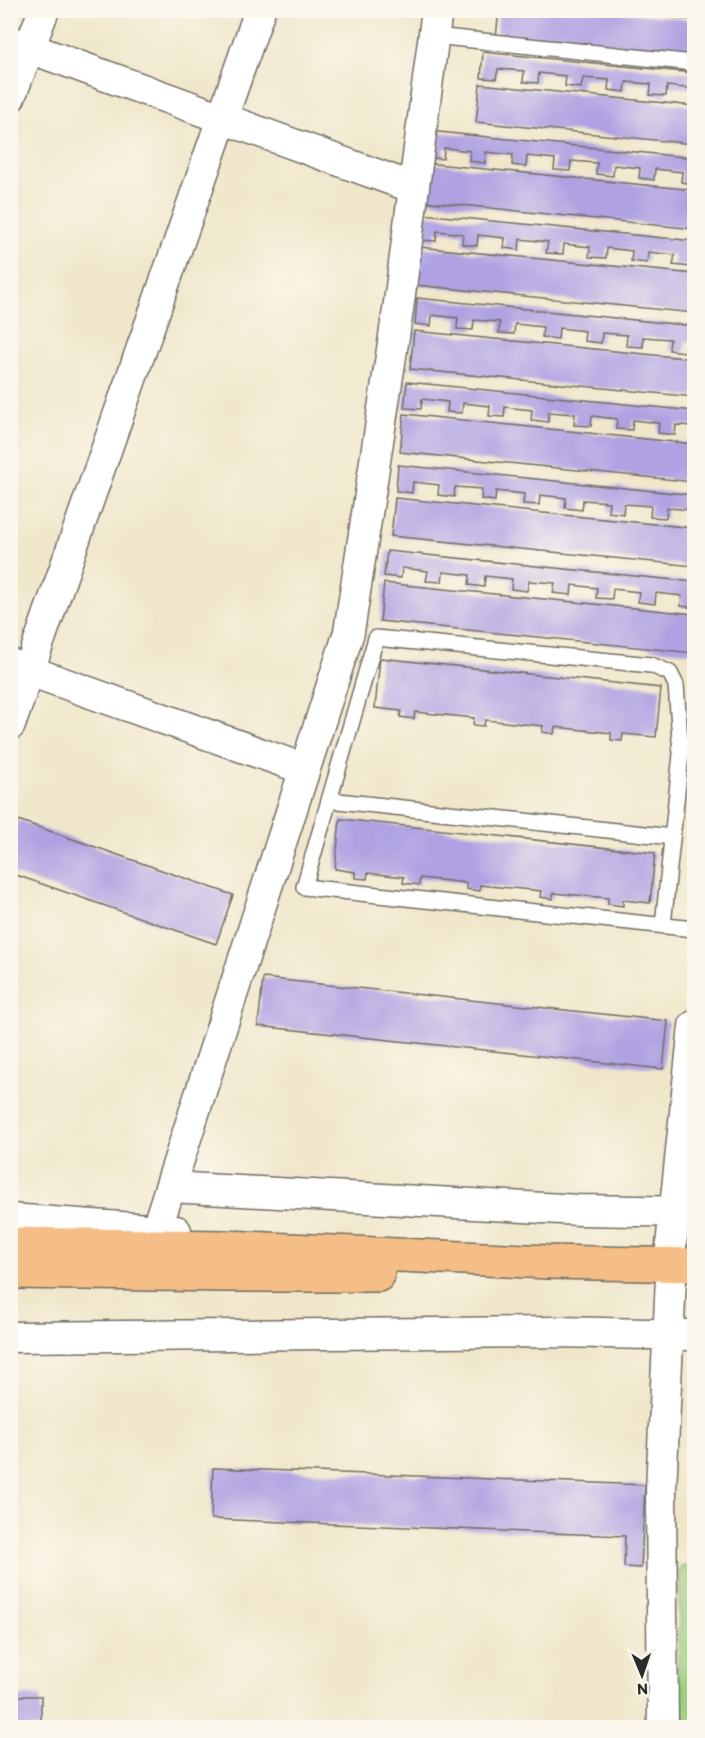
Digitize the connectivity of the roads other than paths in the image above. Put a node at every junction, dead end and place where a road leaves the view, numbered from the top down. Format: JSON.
{"nodes":[{"id":1,"x":44,"y":10,"type":"edge"},
{"id":2,"x":260,"y":10,"type":"edge"},
{"id":3,"x":436,"y":23,"type":"edge"},
{"id":4,"x":20,"y":45,"type":"edge"},
{"id":5,"x":694,"y":63,"type":"edge"},
{"id":6,"x":10,"y":97,"type":"edge"},
{"id":7,"x":222,"y":118,"type":"junction"},
{"id":8,"x":414,"y":188,"type":"junction"},
{"id":9,"x":20,"y":667,"type":"edge"},
{"id":10,"x":10,"y":725,"type":"edge"},
{"id":11,"x":304,"y":769,"type":"junction"},
{"id":12,"x":329,"y":800,"type":"junction"},
{"id":13,"x":672,"y":837,"type":"junction"},
{"id":14,"x":663,"y":926,"type":"junction"},
{"id":15,"x":694,"y":929,"type":"edge"},
{"id":16,"x":694,"y":1026,"type":"edge"},
{"id":17,"x":170,"y":1187,"type":"junction"},
{"id":18,"x":685,"y":1211,"type":"edge"},
{"id":19,"x":10,"y":1219,"type":"edge"},
{"id":20,"x":157,"y":1228,"type":"junction"},
{"id":21,"x":10,"y":1244,"type":"edge"},
{"id":22,"x":307,"y":1251,"type":"junction"},
{"id":23,"x":682,"y":1271,"type":"edge"},
{"id":24,"x":10,"y":1272,"type":"edge"},
{"id":25,"x":681,"y":1335,"type":"edge"},
{"id":26,"x":10,"y":1337,"type":"edge"},
{"id":27,"x":663,"y":1728,"type":"edge"}],
"edges":[{"from":1,"to":4,"type":"street"},
{"from":2,"to":7,"type":"street"},
{"from":3,"to":5,"type":"lane"},
{"from":3,"to":8,"type":"street"},
{"from":4,"to":6,"type":"street"},
{"from":4,"to":7,"type":"street"},
{"from":7,"to":8,"type":"street"},
{"from":7,"to":9,"type":"street"},
{"from":8,"to":11,"type":"street"},
{"from":9,"to":10,"type":"street"},
{"from":9,"to":11,"type":"street"},
{"from":11,"to":17,"type":"street"},
{"from":12,"to":13,"type":"lane"},
{"from":12,"to":13,"type":"lane"},
{"from":12,"to":14,"type":"lane"},
{"from":13,"to":14,"type":"lane"},
{"from":14,"to":15,"type":"lane"},
{"from":16,"to":18,"type":"street"},
{"from":17,"to":18,"type":"street"},
{"from":17,"to":20,"type":"street"},
{"from":18,"to":23,"type":"street"},
{"from":19,"to":20,"type":"street"},
{"from":20,"to":22,"type":"street"},
{"from":21,"to":22,"type":"main road"},
{"from":22,"to":23,"type":"main road"},
{"from":23,"to":24,"type":"main road"},
{"from":23,"to":25,"type":"street"},
{"from":25,"to":26,"type":"street"},
{"from":25,"to":27,"type":"street"}]}
